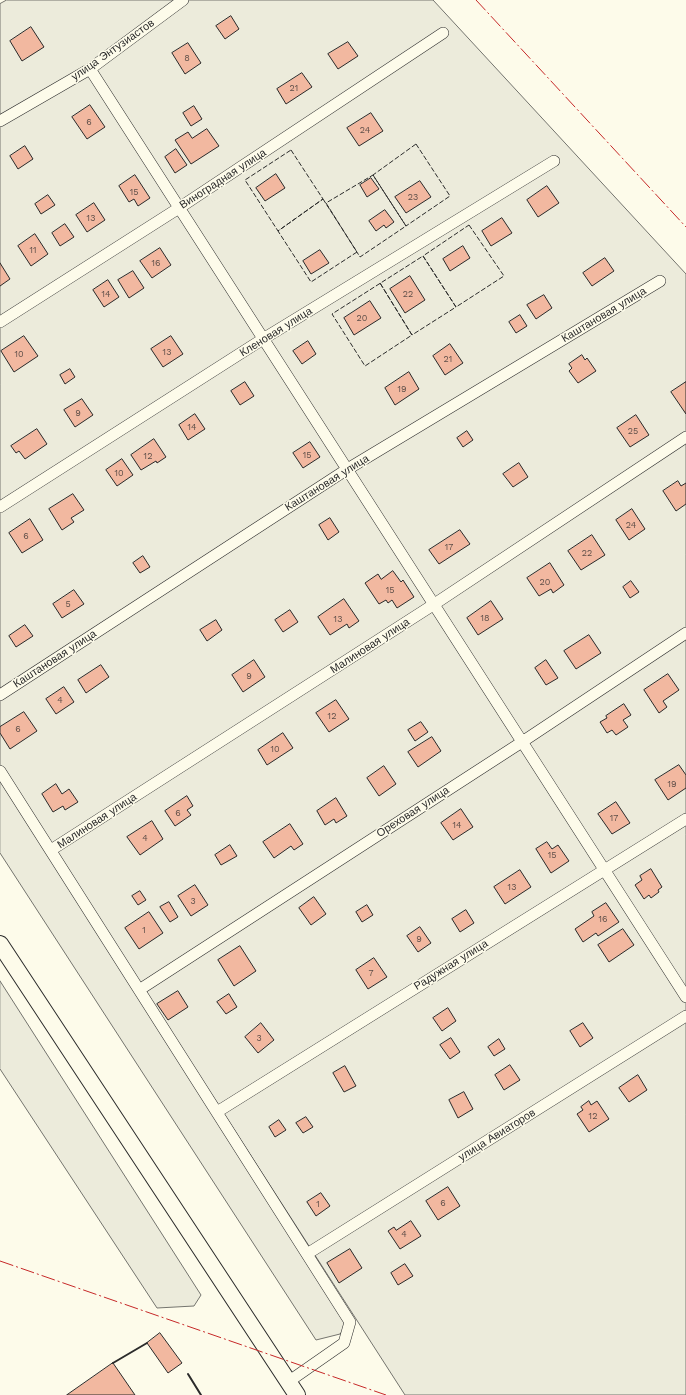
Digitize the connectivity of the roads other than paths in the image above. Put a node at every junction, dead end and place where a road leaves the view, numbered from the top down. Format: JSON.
{"nodes":[{"id":1,"x":183,"y":0,"type":"edge"},
{"id":2,"x":443,"y":33,"type":"dead end"},
{"id":3,"x":90,"y":69,"type":"junction"},
{"id":4,"x":0,"y":121,"type":"edge"},
{"id":5,"x":554,"y":161,"type":"dead end"},
{"id":6,"x":179,"y":208,"type":"junction"},
{"id":7,"x":660,"y":281,"type":"dead end"},
{"id":8,"x":0,"y":322,"type":"edge"},
{"id":9,"x":264,"y":339,"type":"junction"},
{"id":10,"x":686,"y":437,"type":"edge"},
{"id":11,"x":346,"y":470,"type":"junction"},
{"id":12,"x":0,"y":507,"type":"edge"},
{"id":13,"x":433,"y":605,"type":"junction"},
{"id":14,"x":686,"y":633,"type":"edge"},
{"id":15,"x":0,"y":695,"type":"edge"},
{"id":16,"x":522,"y":742,"type":"junction"},
{"id":17,"x":0,"y":772,"type":"edge"},
{"id":18,"x":686,"y":819,"type":"edge"},
{"id":19,"x":51,"y":850,"type":"junction"},
{"id":20,"x":605,"y":869,"type":"junction"},
{"id":21,"x":0,"y":944,"type":"edge"},
{"id":22,"x":139,"y":990,"type":"junction"},
{"id":23,"x":686,"y":997,"type":"edge"},
{"id":24,"x":686,"y":1016,"type":"edge"},
{"id":25,"x":217,"y":1112,"type":"junction"},
{"id":26,"x":307,"y":1254,"type":"junction"},
{"id":27,"x":292,"y":1388,"type":"edge"}],
"edges":[{"from":1,"to":3,"type":"street","name":"улица Энтузиастов"},
{"from":2,"to":6,"type":"street","name":"Виноградная улица"},
{"from":3,"to":4,"type":"street","name":"улица Энтузиастов"},
{"from":3,"to":6,"type":"street"},
{"from":5,"to":9,"type":"street","name":"Кленовая улица"},
{"from":6,"to":8,"type":"street","name":"Виноградная улица"},
{"from":6,"to":9,"type":"street"},
{"from":7,"to":11,"type":"street","name":"Каштановая улица"},
{"from":9,"to":11,"type":"street"},
{"from":9,"to":12,"type":"street","name":"Кленовая улица"},
{"from":10,"to":13,"type":"street","name":"Малиновая улица"},
{"from":11,"to":13,"type":"street"},
{"from":11,"to":15,"type":"street","name":"Каштановая улица"},
{"from":13,"to":16,"type":"street"},
{"from":13,"to":19,"type":"street","name":"Малиновая улица"},
{"from":14,"to":16,"type":"street","name":"Ореховая улица"},
{"from":16,"to":20,"type":"street"},
{"from":16,"to":22,"type":"street","name":"Ореховая улица"},
{"from":17,"to":19,"type":"street"},
{"from":18,"to":20,"type":"street","name":"Радужная улица"},
{"from":19,"to":22,"type":"street"},
{"from":20,"to":23,"type":"street"},
{"from":20,"to":25,"type":"street","name":"Радужная улица"},
{"from":21,"to":27,"type":"street"},
{"from":22,"to":25,"type":"street"},
{"from":24,"to":26,"type":"street","name":"улица Авиаторов"},
{"from":25,"to":26,"type":"street"},
{"from":26,"to":27,"type":"street"}]}
